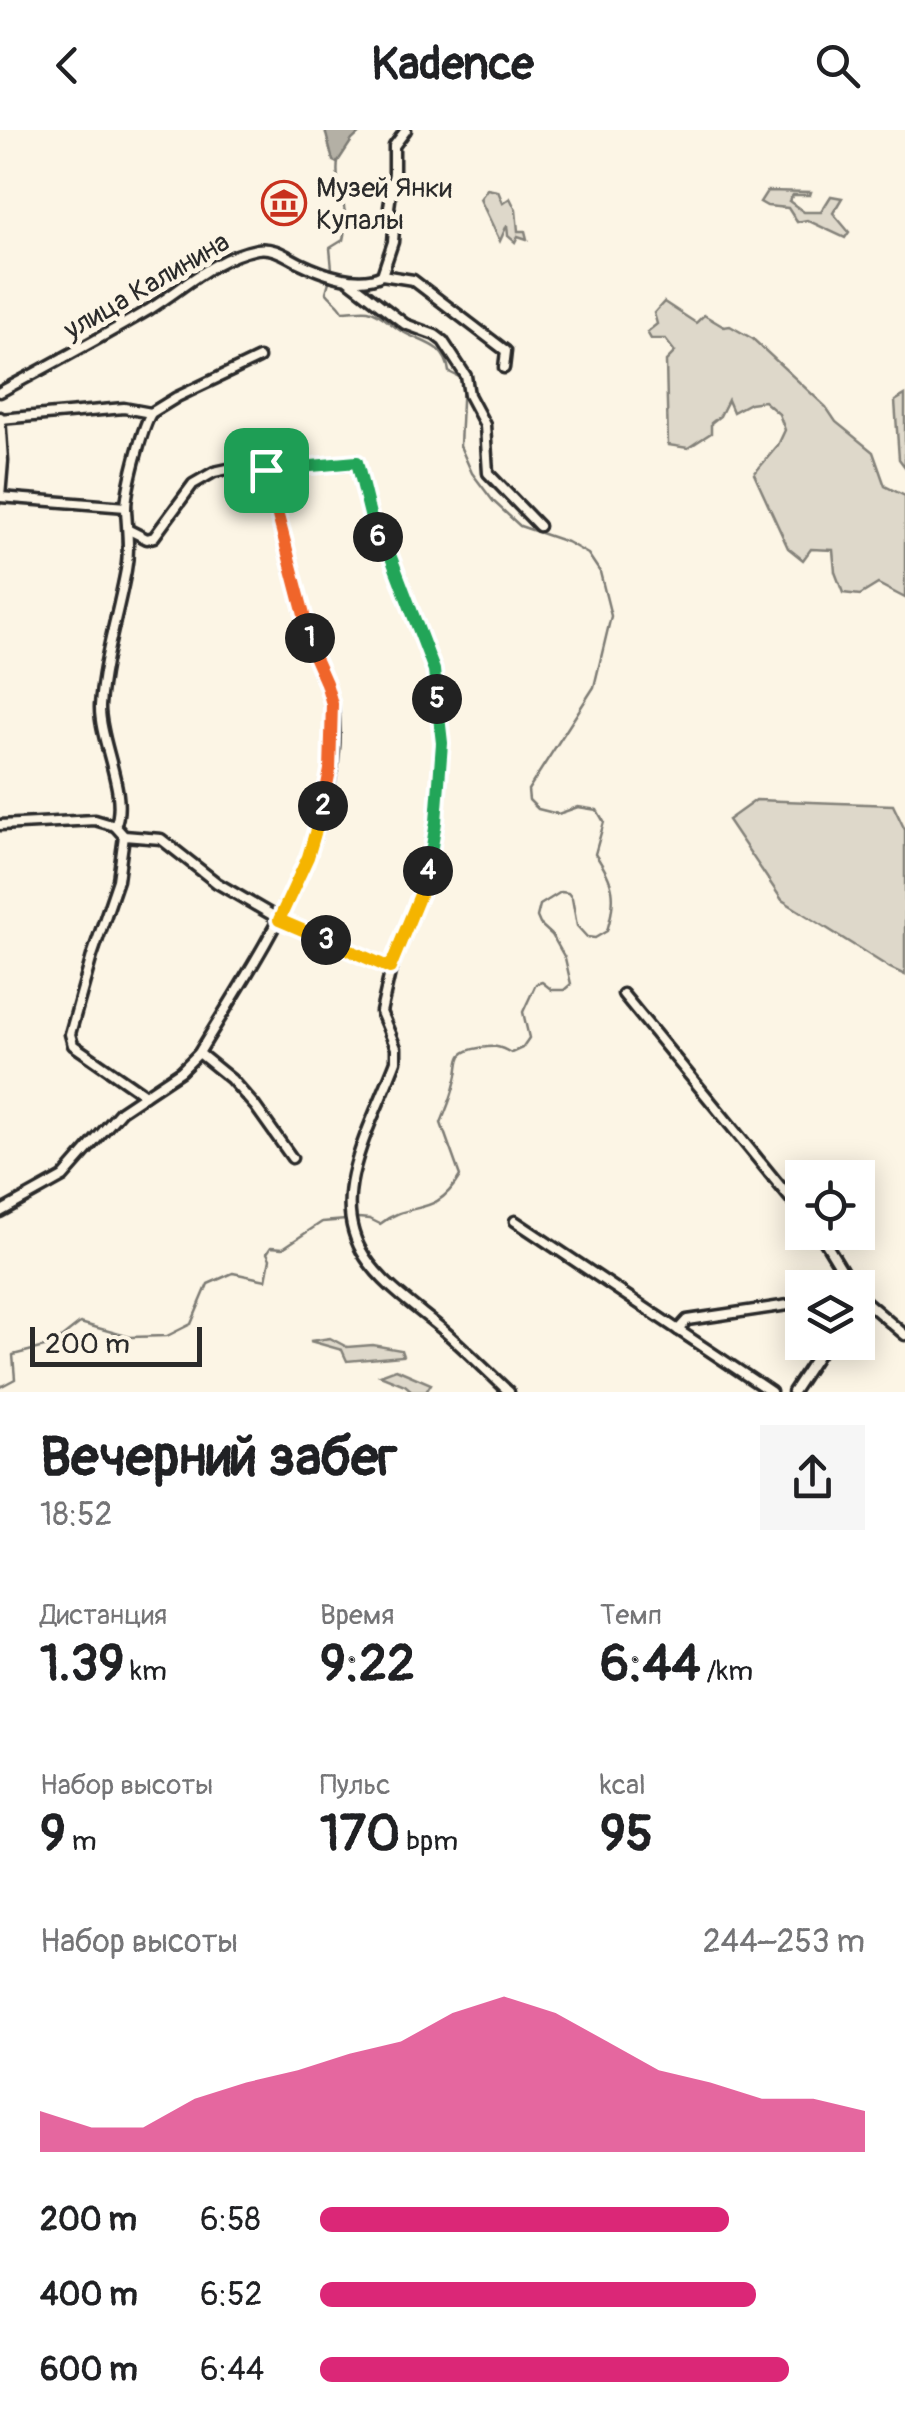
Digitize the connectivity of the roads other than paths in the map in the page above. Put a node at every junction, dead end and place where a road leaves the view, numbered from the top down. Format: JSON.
{"nodes":[{"id":1,"x":406,"y":130,"type":"edge"},
{"id":2,"x":382,"y":275,"type":"junction"},
{"id":3,"x":346,"y":278,"type":"junction"},
{"id":4,"x":260,"y":358,"type":"dead end"},
{"id":5,"x":504,"y":368,"type":"dead end"},
{"id":6,"x":0,"y":392,"type":"edge"},
{"id":7,"x":150,"y":414,"type":"junction"},
{"id":8,"x":0,"y":418,"type":"edge"},
{"id":9,"x":266,"y":470,"type":"junction"},
{"id":10,"x":0,"y":497,"type":"edge"},
{"id":11,"x":126,"y":507,"type":"junction"},
{"id":12,"x":538,"y":526,"type":"dead end"},
{"id":13,"x":129,"y":530,"type":"junction"},
{"id":14,"x":0,"y":825,"type":"edge"},
{"id":15,"x":115,"y":826,"type":"junction"},
{"id":16,"x":124,"y":836,"type":"junction"},
{"id":17,"x":279,"y":920,"type":"junction"},
{"id":18,"x":390,"y":968,"type":"junction"},
{"id":19,"x":623,"y":994,"type":"dead end"},
{"id":20,"x":199,"y":1053,"type":"junction"},
{"id":21,"x":146,"y":1095,"type":"junction"},
{"id":22,"x":292,"y":1158,"type":"dead end"},
{"id":23,"x":785,"y":1192,"type":"edge"},
{"id":24,"x":0,"y":1212,"type":"edge"},
{"id":25,"x":515,"y":1222,"type":"dead end"},
{"id":26,"x":785,"y":1305,"type":"edge"},
{"id":27,"x":875,"y":1309,"type":"edge"},
{"id":28,"x":678,"y":1330,"type":"junction"},
{"id":29,"x":905,"y":1334,"type":"edge"},
{"id":30,"x":814,"y":1360,"type":"edge"},
{"id":31,"x":509,"y":1392,"type":"edge"},
{"id":32,"x":771,"y":1392,"type":"edge"},
{"id":33,"x":793,"y":1392,"type":"edge"}],
"edges":[{"from":1,"to":2,"type":"street"},
{"from":2,"to":3,"type":"street"},
{"from":2,"to":5,"type":"street"},
{"from":3,"to":6,"type":"street","name":"улица Калинина"},
{"from":3,"to":12,"type":"street"},
{"from":4,"to":7,"type":"street"},
{"from":7,"to":8,"type":"street"},
{"from":7,"to":11,"type":"street"},
{"from":8,"to":10,"type":"street"},
{"from":9,"to":13,"type":"street"},
{"from":9,"to":17,"type":"street"},
{"from":9,"to":18,"type":"street"},
{"from":10,"to":11,"type":"street"},
{"from":11,"to":13,"type":"street"},
{"from":13,"to":15,"type":"street"},
{"from":14,"to":15,"type":"street"},
{"from":15,"to":16,"type":"street"},
{"from":16,"to":17,"type":"street"},
{"from":16,"to":21,"type":"street"},
{"from":17,"to":18,"type":"street"},
{"from":17,"to":20,"type":"street"},
{"from":18,"to":31,"type":"street"},
{"from":19,"to":23,"type":"street"},
{"from":20,"to":21,"type":"street"},
{"from":20,"to":22,"type":"street"},
{"from":21,"to":24,"type":"street"},
{"from":25,"to":28,"type":"street"},
{"from":26,"to":28,"type":"street"},
{"from":27,"to":29,"type":"street"},
{"from":28,"to":32,"type":"street"},
{"from":30,"to":33,"type":"street"}]}
